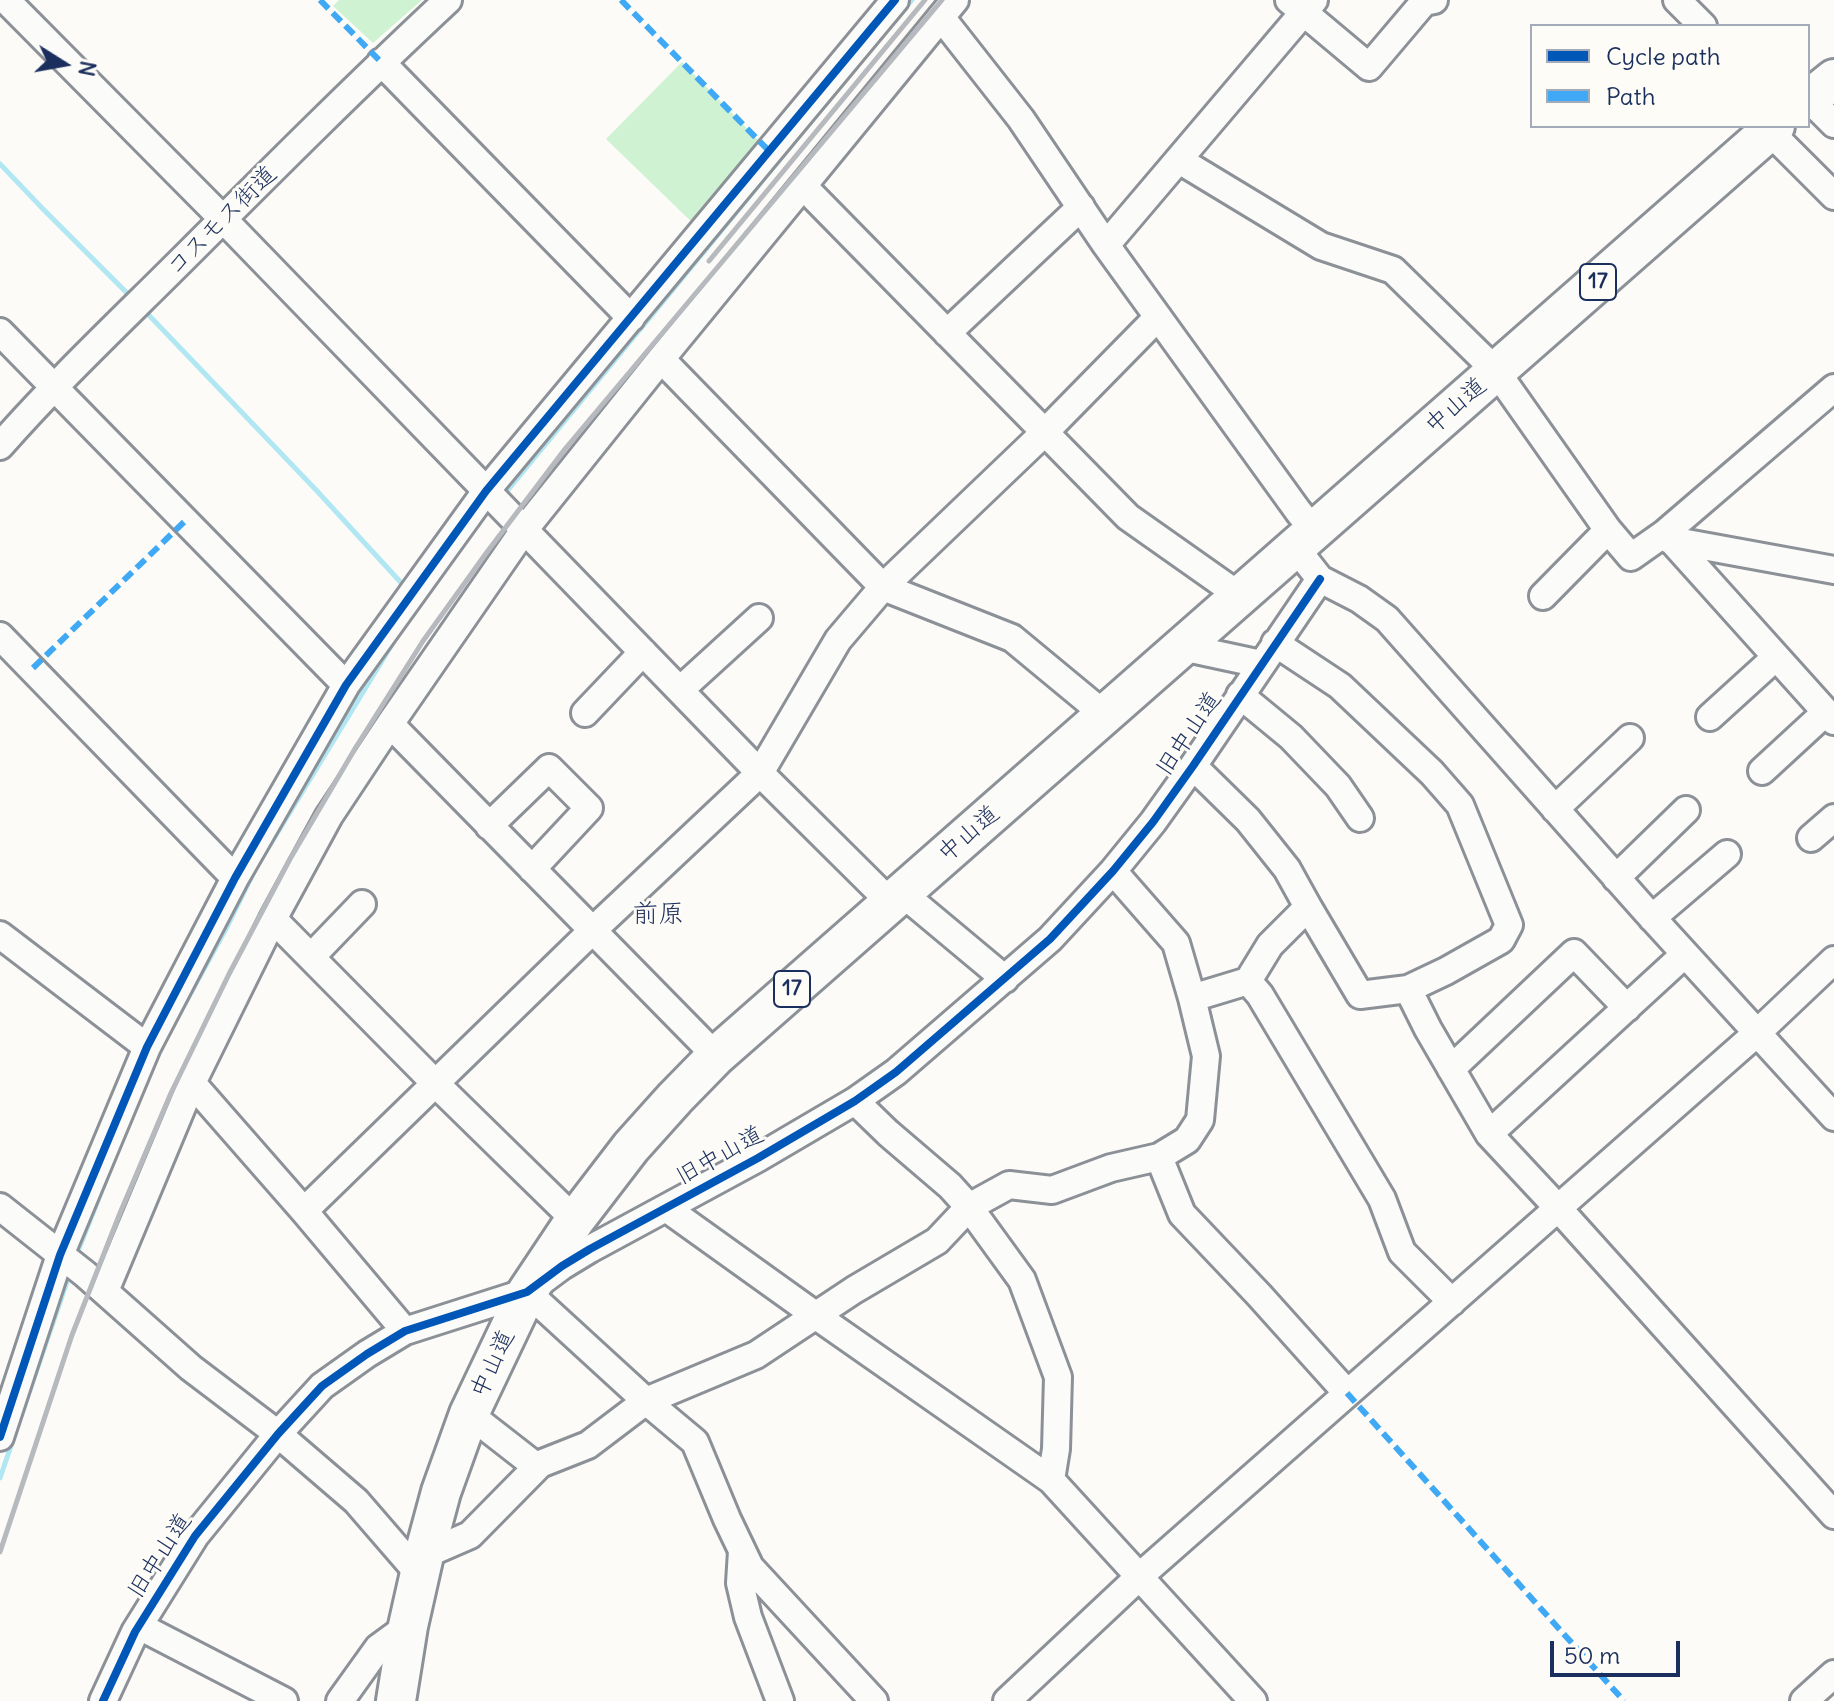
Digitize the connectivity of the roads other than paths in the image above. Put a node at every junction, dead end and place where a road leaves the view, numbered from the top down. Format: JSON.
{"nodes":[{"id":1,"x":6,"y":0,"type":"edge"},
{"id":2,"x":448,"y":0,"type":"edge"},
{"id":3,"x":895,"y":0,"type":"edge"},
{"id":4,"x":1434,"y":0,"type":"edge"},
{"id":5,"x":1677,"y":0,"type":"edge"},
{"id":6,"x":1302,"y":4,"type":"edge"},
{"id":7,"x":948,"y":8,"type":"edge"},
{"id":8,"x":1701,"y":24,"type":"edge"},
{"id":9,"x":381,"y":62,"type":"junction"},
{"id":10,"x":1772,"y":128,"type":"edge"},
{"id":11,"x":1179,"y":160,"type":"junction"},
{"id":12,"x":803,"y":186,"type":"junction"},
{"id":13,"x":1834,"y":196,"type":"edge"},
{"id":14,"x":1081,"y":207,"type":"junction"},
{"id":15,"x":223,"y":219,"type":"junction"},
{"id":16,"x":1106,"y":245,"type":"junction"},
{"id":17,"x":1158,"y":317,"type":"junction"},
{"id":18,"x":631,"y":318,"type":"junction"},
{"id":19,"x":0,"y":332,"type":"edge"},
{"id":20,"x":947,"y":333,"type":"junction"},
{"id":21,"x":661,"y":359,"type":"junction"},
{"id":22,"x":1496,"y":371,"type":"junction"},
{"id":23,"x":54,"y":387,"type":"junction"},
{"id":24,"x":1834,"y":388,"type":"edge"},
{"id":25,"x":1044,"y":433,"type":"junction"},
{"id":26,"x":0,"y":446,"type":"edge"},
{"id":27,"x":486,"y":491,"type":"junction"},
{"id":28,"x":524,"y":530,"type":"junction"},
{"id":29,"x":1608,"y":530,"type":"junction"},
{"id":30,"x":1668,"y":537,"type":"junction"},
{"id":31,"x":1304,"y":538,"type":"junction"},
{"id":32,"x":1834,"y":570,"type":"edge"},
{"id":33,"x":1320,"y":579,"type":"junction"},
{"id":34,"x":883,"y":587,"type":"junction"},
{"id":35,"x":1240,"y":596,"type":"junction"},
{"id":36,"x":1543,"y":596,"type":"dead end"},
{"id":37,"x":759,"y":618,"type":"dead end"},
{"id":38,"x":0,"y":636,"type":"edge"},
{"id":39,"x":1182,"y":647,"type":"junction"},
{"id":40,"x":643,"y":652,"type":"junction"},
{"id":41,"x":1268,"y":653,"type":"junction"},
{"id":42,"x":1776,"y":657,"type":"junction"},
{"id":43,"x":346,"y":685,"type":"junction"},
{"id":44,"x":680,"y":690,"type":"junction"},
{"id":45,"x":1240,"y":695,"type":"junction"},
{"id":46,"x":585,"y":713,"type":"dead end"},
{"id":47,"x":1105,"y":715,"type":"junction"},
{"id":48,"x":1710,"y":717,"type":"dead end"},
{"id":49,"x":1830,"y":717,"type":"edge"},
{"id":50,"x":390,"y":724,"type":"junction"},
{"id":51,"x":1630,"y":738,"type":"dead end"},
{"id":52,"x":1193,"y":766,"type":"junction"},
{"id":53,"x":1762,"y":771,"type":"dead end"},
{"id":54,"x":760,"y":773,"type":"junction"},
{"id":55,"x":1555,"y":809,"type":"junction"},
{"id":56,"x":1686,"y":810,"type":"dead end"},
{"id":57,"x":1360,"y":818,"type":"dead end"},
{"id":58,"x":1834,"y":818,"type":"edge"},
{"id":59,"x":489,"y":826,"type":"junction"},
{"id":60,"x":1811,"y":838,"type":"dead end"},
{"id":61,"x":1727,"y":854,"type":"dead end"},
{"id":62,"x":532,"y":869,"type":"junction"},
{"id":63,"x":1113,"y":871,"type":"junction"},
{"id":64,"x":235,"y":878,"type":"junction"},
{"id":65,"x":1616,"y":878,"type":"junction"},
{"id":66,"x":896,"y":898,"type":"junction"},
{"id":67,"x":362,"y":904,"type":"dead end"},
{"id":68,"x":1308,"y":907,"type":"junction"},
{"id":69,"x":1652,"y":918,"type":"junction"},
{"id":70,"x":273,"y":919,"type":"junction"},
{"id":71,"x":592,"y":931,"type":"junction"},
{"id":72,"x":0,"y":935,"type":"edge"},
{"id":73,"x":1685,"y":954,"type":"junction"},
{"id":74,"x":311,"y":957,"type":"junction"},
{"id":75,"x":1834,"y":960,"type":"edge"},
{"id":76,"x":1005,"y":979,"type":"junction"},
{"id":77,"x":1248,"y":981,"type":"junction"},
{"id":78,"x":1408,"y":989,"type":"junction"},
{"id":79,"x":1192,"y":998,"type":"junction"},
{"id":80,"x":1627,"y":1008,"type":"junction"},
{"id":81,"x":1757,"y":1033,"type":"junction"},
{"id":82,"x":147,"y":1047,"type":"junction"},
{"id":83,"x":716,"y":1056,"type":"junction"},
{"id":84,"x":1451,"y":1069,"type":"junction"},
{"id":85,"x":192,"y":1083,"type":"junction"},
{"id":86,"x":435,"y":1083,"type":"junction"},
{"id":87,"x":855,"y":1101,"type":"junction"},
{"id":88,"x":1834,"y":1117,"type":"edge"},
{"id":89,"x":1489,"y":1134,"type":"junction"},
{"id":90,"x":1159,"y":1157,"type":"junction"},
{"id":91,"x":0,"y":1207,"type":"edge"},
{"id":92,"x":969,"y":1207,"type":"junction"},
{"id":93,"x":666,"y":1208,"type":"junction"},
{"id":94,"x":1558,"y":1208,"type":"junction"},
{"id":95,"x":304,"y":1211,"type":"junction"},
{"id":96,"x":575,"y":1220,"type":"junction"},
{"id":97,"x":60,"y":1255,"type":"junction"},
{"id":98,"x":105,"y":1291,"type":"junction"},
{"id":99,"x":527,"y":1292,"type":"junction"},
{"id":100,"x":1452,"y":1302,"type":"junction"},
{"id":101,"x":816,"y":1316,"type":"junction"},
{"id":102,"x":405,"y":1331,"type":"junction"},
{"id":103,"x":1347,"y":1393,"type":"junction"},
{"id":104,"x":646,"y":1401,"type":"junction"},
{"id":105,"x":5,"y":1403,"type":"edge"},
{"id":106,"x":469,"y":1414,"type":"junction"},
{"id":107,"x":278,"y":1434,"type":"junction"},
{"id":108,"x":0,"y":1437,"type":"edge"},
{"id":109,"x":537,"y":1467,"type":"junction"},
{"id":110,"x":1051,"y":1480,"type":"junction"},
{"id":111,"x":1834,"y":1515,"type":"edge"},
{"id":112,"x":742,"y":1551,"type":"junction"},
{"id":113,"x":422,"y":1565,"type":"junction"},
{"id":114,"x":1140,"y":1576,"type":"junction"},
{"id":115,"x":139,"y":1626,"type":"junction"},
{"id":116,"x":408,"y":1626,"type":"junction"},
{"id":117,"x":1834,"y":1674,"type":"edge"},
{"id":118,"x":103,"y":1701,"type":"edge"},
{"id":119,"x":284,"y":1701,"type":"edge"},
{"id":120,"x":340,"y":1701,"type":"edge"},
{"id":121,"x":396,"y":1701,"type":"edge"},
{"id":122,"x":780,"y":1701,"type":"edge"},
{"id":123,"x":874,"y":1701,"type":"edge"},
{"id":124,"x":1007,"y":1701,"type":"edge"},
{"id":125,"x":1253,"y":1701,"type":"edge"},
{"id":126,"x":1804,"y":1701,"type":"edge"}],
"edges":[{"from":1,"to":15,"type":"street"},
{"from":2,"to":9,"type":"street","name":"コスモス街道"},
{"from":3,"to":18,"type":"street"},
{"from":4,"to":6,"type":"street"},
{"from":5,"to":8,"type":"street"},
{"from":6,"to":11,"type":"street"},
{"from":7,"to":12,"type":"street"},
{"from":7,"to":14,"type":"street"},
{"from":9,"to":15,"type":"street","name":"コスモス街道"},
{"from":9,"to":18,"type":"street"},
{"from":10,"to":13,"type":"street"},
{"from":10,"to":22,"type":"highway","name":"中山道","number":"17"},
{"from":11,"to":16,"type":"street"},
{"from":11,"to":22,"type":"street"},
{"from":12,"to":20,"type":"street"},
{"from":12,"to":21,"type":"street"},
{"from":14,"to":16,"type":"street"},
{"from":14,"to":20,"type":"street"},
{"from":15,"to":23,"type":"street","name":"コスモス街道"},
{"from":15,"to":27,"type":"street"},
{"from":16,"to":17,"type":"street"},
{"from":17,"to":25,"type":"street"},
{"from":17,"to":31,"type":"street"},
{"from":18,"to":27,"type":"street"},
{"from":19,"to":23,"type":"street"},
{"from":20,"to":25,"type":"street"},
{"from":21,"to":28,"type":"street"},
{"from":21,"to":34,"type":"street"},
{"from":22,"to":29,"type":"street"},
{"from":22,"to":31,"type":"highway","name":"中山道","number":"17"},
{"from":23,"to":26,"type":"street","name":"コスモス街道"},
{"from":23,"to":43,"type":"street"},
{"from":24,"to":30,"type":"street"},
{"from":25,"to":34,"type":"street"},
{"from":25,"to":35,"type":"street"},
{"from":27,"to":28,"type":"street"},
{"from":27,"to":43,"type":"street"},
{"from":28,"to":40,"type":"street"},
{"from":28,"to":50,"type":"street"},
{"from":29,"to":30,"type":"street"},
{"from":29,"to":36,"type":"street"},
{"from":30,"to":32,"type":"street"},
{"from":30,"to":42,"type":"street"},
{"from":31,"to":33,"type":"street"},
{"from":31,"to":35,"type":"highway","name":"中山道","number":"17"},
{"from":33,"to":41,"type":"street","name":"旧中山道"},
{"from":33,"to":55,"type":"street"},
{"from":34,"to":47,"type":"street"},
{"from":34,"to":54,"type":"street"},
{"from":35,"to":39,"type":"highway","name":"中山道","number":"17"},
{"from":37,"to":44,"type":"street"},
{"from":38,"to":64,"type":"street"},
{"from":39,"to":41,"type":"street"},
{"from":39,"to":47,"type":"highway","name":"中山道","number":"17"},
{"from":40,"to":44,"type":"street"},
{"from":40,"to":46,"type":"street"},
{"from":41,"to":45,"type":"street","name":"旧中山道"},
{"from":41,"to":78,"type":"street"},
{"from":42,"to":48,"type":"street"},
{"from":42,"to":49,"type":"street"},
{"from":43,"to":64,"type":"street"},
{"from":44,"to":54,"type":"street"},
{"from":45,"to":52,"type":"street","name":"旧中山道"},
{"from":45,"to":57,"type":"street"},
{"from":47,"to":66,"type":"highway","name":"中山道","number":"17"},
{"from":49,"to":53,"type":"street"},
{"from":50,"to":59,"type":"street"},
{"from":50,"to":70,"type":"street"},
{"from":51,"to":55,"type":"street"},
{"from":52,"to":63,"type":"street","name":"旧中山道"},
{"from":52,"to":68,"type":"street"},
{"from":54,"to":66,"type":"street"},
{"from":54,"to":71,"type":"street"},
{"from":55,"to":65,"type":"street"},
{"from":56,"to":65,"type":"street"},
{"from":58,"to":60,"type":"street"},
{"from":59,"to":62,"type":"street"},
{"from":59,"to":62,"type":"street"},
{"from":61,"to":69,"type":"street"},
{"from":62,"to":71,"type":"street"},
{"from":63,"to":76,"type":"street","name":"旧中山道"},
{"from":63,"to":79,"type":"street"},
{"from":64,"to":82,"type":"street"},
{"from":65,"to":69,"type":"street"},
{"from":66,"to":76,"type":"street"},
{"from":66,"to":83,"type":"highway","name":"中山道","number":"17"},
{"from":67,"to":74,"type":"street"},
{"from":68,"to":77,"type":"street"},
{"from":68,"to":78,"type":"street"},
{"from":69,"to":73,"type":"street"},
{"from":70,"to":74,"type":"street"},
{"from":70,"to":85,"type":"street"},
{"from":71,"to":83,"type":"street"},
{"from":71,"to":86,"type":"street"},
{"from":72,"to":82,"type":"street"},
{"from":73,"to":80,"type":"street"},
{"from":73,"to":81,"type":"street"},
{"from":74,"to":86,"type":"street"},
{"from":75,"to":81,"type":"street"},
{"from":76,"to":87,"type":"street","name":"旧中山道"},
{"from":77,"to":79,"type":"street"},
{"from":77,"to":100,"type":"street"},
{"from":78,"to":84,"type":"street"},
{"from":79,"to":90,"type":"street"},
{"from":80,"to":84,"type":"street"},
{"from":80,"to":89,"type":"street"},
{"from":81,"to":88,"type":"street"},
{"from":81,"to":94,"type":"street"},
{"from":82,"to":97,"type":"street"},
{"from":83,"to":96,"type":"highway","name":"中山道","number":"17"},
{"from":84,"to":89,"type":"street"},
{"from":85,"to":95,"type":"street"},
{"from":85,"to":98,"type":"street"},
{"from":86,"to":95,"type":"street"},
{"from":86,"to":96,"type":"street"},
{"from":87,"to":92,"type":"street"},
{"from":87,"to":93,"type":"street","name":"旧中山道"},
{"from":89,"to":94,"type":"street"},
{"from":90,"to":92,"type":"street"},
{"from":90,"to":103,"type":"street"},
{"from":91,"to":97,"type":"street"},
{"from":92,"to":101,"type":"street"},
{"from":92,"to":110,"type":"street"},
{"from":93,"to":99,"type":"street","name":"旧中山道"},
{"from":93,"to":101,"type":"street"},
{"from":94,"to":100,"type":"street"},
{"from":94,"to":111,"type":"street"},
{"from":95,"to":102,"type":"street"},
{"from":96,"to":99,"type":"highway","name":"中山道","number":"17"},
{"from":97,"to":98,"type":"street"},
{"from":97,"to":105,"type":"street"},
{"from":98,"to":107,"type":"street"},
{"from":99,"to":102,"type":"street","name":"旧中山道"},
{"from":99,"to":104,"type":"street"},
{"from":99,"to":106,"type":"highway","name":"中山道","number":"17"},
{"from":100,"to":103,"type":"street"},
{"from":101,"to":104,"type":"street"},
{"from":101,"to":110,"type":"street"},
{"from":102,"to":107,"type":"street","name":"旧中山道"},
{"from":103,"to":114,"type":"street"},
{"from":104,"to":109,"type":"street"},
{"from":104,"to":112,"type":"street"},
{"from":105,"to":108,"type":"street"},
{"from":106,"to":109,"type":"street"},
{"from":106,"to":113,"type":"highway","name":"中山道","number":"17"},
{"from":107,"to":113,"type":"street"},
{"from":107,"to":115,"type":"street","name":"旧中山道"},
{"from":109,"to":113,"type":"street"},
{"from":110,"to":114,"type":"street"},
{"from":112,"to":122,"type":"street"},
{"from":112,"to":123,"type":"street"},
{"from":113,"to":116,"type":"highway","name":"中山道","number":"17"},
{"from":114,"to":124,"type":"street"},
{"from":114,"to":125,"type":"street"},
{"from":115,"to":118,"type":"street","name":"旧中山道"},
{"from":115,"to":119,"type":"street"},
{"from":116,"to":120,"type":"street"},
{"from":116,"to":121,"type":"highway","name":"中山道","number":"17"},
{"from":117,"to":126,"type":"street"}]}
